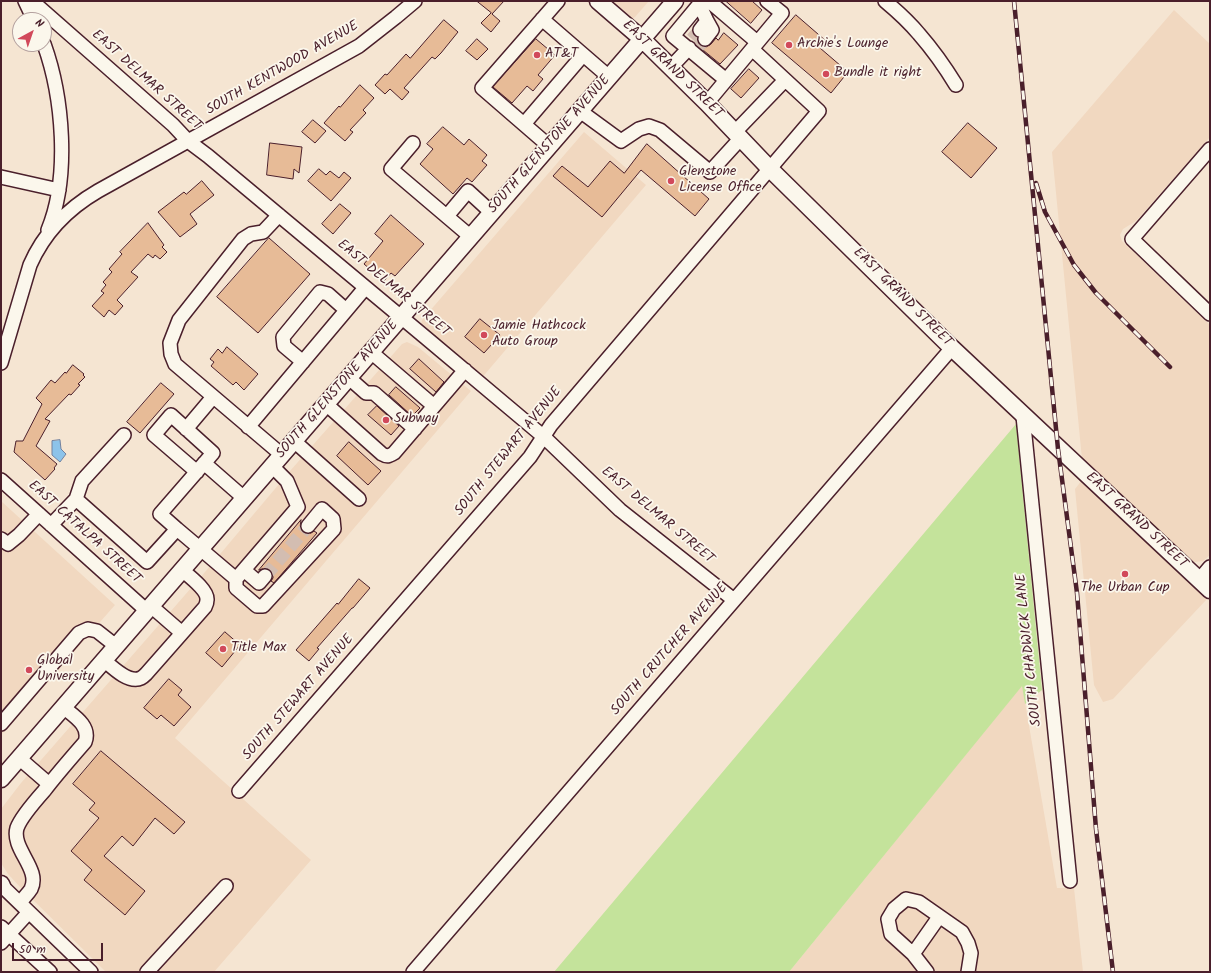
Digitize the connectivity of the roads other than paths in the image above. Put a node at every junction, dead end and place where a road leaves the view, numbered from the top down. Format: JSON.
{"nodes":[{"id":1,"x":25,"y":1,"type":"edge"},
{"id":2,"x":32,"y":1,"type":"edge"},
{"id":3,"x":415,"y":1,"type":"edge"},
{"id":4,"x":558,"y":1,"type":"edge"},
{"id":5,"x":598,"y":1,"type":"edge"},
{"id":6,"x":675,"y":1,"type":"edge"},
{"id":7,"x":767,"y":1,"type":"edge"},
{"id":8,"x":885,"y":1,"type":"edge"},
{"id":9,"x":703,"y":2,"type":"edge"},
{"id":10,"x":30,"y":12,"type":"edge"},
{"id":11,"x":662,"y":16,"type":"junction"},
{"id":12,"x":542,"y":19,"type":"junction"},
{"id":13,"x":678,"y":30,"type":"junction"},
{"id":14,"x":642,"y":39,"type":"junction"},
{"id":15,"x":696,"y":40,"type":"junction"},
{"id":16,"x":754,"y":46,"type":"junction"},
{"id":17,"x":46,"y":52,"type":"edge"},
{"id":18,"x":583,"y":55,"type":"junction"},
{"id":19,"x":671,"y":67,"type":"junction"},
{"id":20,"x":609,"y":77,"type":"junction"},
{"id":21,"x":726,"y":80,"type":"junction"},
{"id":22,"x":785,"y":80,"type":"junction"},
{"id":23,"x":956,"y":85,"type":"dead end"},
{"id":24,"x":707,"y":102,"type":"junction"},
{"id":25,"x":580,"y":111,"type":"junction"},
{"id":26,"x":524,"y":124,"type":"junction"},
{"id":27,"x":738,"y":135,"type":"junction"},
{"id":28,"x":188,"y":141,"type":"junction"},
{"id":29,"x":414,"y":144,"type":"dead end"},
{"id":30,"x":549,"y":146,"type":"junction"},
{"id":31,"x":1210,"y":150,"type":"edge"},
{"id":32,"x":770,"y":169,"type":"junction"},
{"id":33,"x":1,"y":177,"type":"edge"},
{"id":34,"x":59,"y":190,"type":"junction"},
{"id":35,"x":492,"y":213,"type":"junction"},
{"id":36,"x":279,"y":216,"type":"junction"},
{"id":37,"x":447,"y":216,"type":"junction"},
{"id":38,"x":471,"y":237,"type":"junction"},
{"id":39,"x":44,"y":239,"type":"junction"},
{"id":40,"x":365,"y":288,"type":"junction"},
{"id":41,"x":346,"y":310,"type":"junction"},
{"id":42,"x":1210,"y":314,"type":"edge"},
{"id":43,"x":401,"y":318,"type":"junction"},
{"id":44,"x":952,"y":348,"type":"junction"},
{"id":45,"x":371,"y":352,"type":"junction"},
{"id":46,"x":303,"y":362,"type":"junction"},
{"id":47,"x":1,"y":363,"type":"edge"},
{"id":48,"x":465,"y":370,"type":"junction"},
{"id":49,"x":349,"y":378,"type":"junction"},
{"id":50,"x":213,"y":397,"type":"junction"},
{"id":51,"x":326,"y":404,"type":"junction"},
{"id":52,"x":434,"y":406,"type":"junction"},
{"id":53,"x":1023,"y":416,"type":"junction"},
{"id":54,"x":248,"y":427,"type":"junction"},
{"id":55,"x":186,"y":429,"type":"junction"},
{"id":56,"x":415,"y":429,"type":"junction"},
{"id":57,"x":124,"y":435,"type":"dead end"},
{"id":58,"x":544,"y":437,"type":"junction"},
{"id":59,"x":294,"y":441,"type":"junction"},
{"id":60,"x":277,"y":461,"type":"junction"},
{"id":61,"x":200,"y":468,"type":"junction"},
{"id":62,"x":1,"y":480,"type":"edge"},
{"id":63,"x":244,"y":498,"type":"junction"},
{"id":64,"x":76,"y":499,"type":"junction"},
{"id":65,"x":359,"y":499,"type":"dead end"},
{"id":66,"x":298,"y":507,"type":"junction"},
{"id":67,"x":39,"y":514,"type":"junction"},
{"id":68,"x":51,"y":525,"type":"junction"},
{"id":69,"x":177,"y":529,"type":"junction"},
{"id":70,"x":3,"y":545,"type":"edge"},
{"id":71,"x":201,"y":548,"type":"junction"},
{"id":72,"x":1210,"y":567,"type":"edge"},
{"id":73,"x":182,"y":570,"type":"junction"},
{"id":74,"x":240,"y":575,"type":"junction"},
{"id":75,"x":265,"y":576,"type":"tunnel mouth"},
{"id":76,"x":1205,"y":585,"type":"edge"},
{"id":77,"x":734,"y":600,"type":"junction"},
{"id":78,"x":149,"y":608,"type":"junction"},
{"id":79,"x":182,"y":633,"type":"junction"},
{"id":80,"x":116,"y":646,"type":"junction"},
{"id":81,"x":104,"y":660,"type":"junction"},
{"id":82,"x":63,"y":707,"type":"junction"},
{"id":83,"x":1,"y":724,"type":"edge"},
{"id":84,"x":19,"y":758,"type":"junction"},
{"id":85,"x":3,"y":772,"type":"edge"},
{"id":86,"x":49,"y":784,"type":"junction"},
{"id":87,"x":239,"y":791,"type":"dead end"},
{"id":88,"x":1070,"y":881,"type":"dead end"},
{"id":89,"x":1,"y":885,"type":"edge"},
{"id":90,"x":226,"y":886,"type":"dead end"},
{"id":91,"x":20,"y":903,"type":"junction"},
{"id":92,"x":29,"y":912,"type":"junction"},
{"id":93,"x":939,"y":917,"type":"junction"},
{"id":94,"x":4,"y":935,"type":"edge"},
{"id":95,"x":913,"y":954,"type":"junction"},
{"id":96,"x":83,"y":969,"type":"edge"},
{"id":97,"x":50,"y":972,"type":"edge"},
{"id":98,"x":147,"y":972,"type":"edge"},
{"id":99,"x":413,"y":972,"type":"edge"},
{"id":100,"x":927,"y":972,"type":"edge"},
{"id":101,"x":968,"y":972,"type":"edge"}],
"edges":[{"from":1,"to":10,"type":"street"},
{"from":2,"to":28,"type":"street","name":"EAST DELMAR STREET"},
{"from":3,"to":28,"type":"street","name":"SOUTH KENTWOOD AVENUE"},
{"from":4,"to":12,"type":"street"},
{"from":5,"to":14,"type":"main road","name":"EAST GRAND STREET"},
{"from":6,"to":11,"type":"main road","name":"SOUTH GLENSTONE AVENUE"},
{"from":7,"to":16,"type":"street"},
{"from":8,"to":23,"type":"street"},
{"from":9,"to":13,"type":"street"},
{"from":9,"to":15,"type":"street"},
{"from":9,"to":16,"type":"street"},
{"from":11,"to":13,"type":"street"},
{"from":11,"to":14,"type":"main road","name":"SOUTH GLENSTONE AVENUE"},
{"from":12,"to":18,"type":"street"},
{"from":12,"to":26,"type":"street"},
{"from":13,"to":15,"type":"street"},
{"from":14,"to":19,"type":"main road","name":"EAST GRAND STREET"},
{"from":14,"to":20,"type":"main road","name":"SOUTH GLENSTONE AVENUE"},
{"from":15,"to":19,"type":"street"},
{"from":15,"to":21,"type":"street"},
{"from":16,"to":21,"type":"street"},
{"from":16,"to":22,"type":"street"},
{"from":17,"to":34,"type":"street"},
{"from":18,"to":20,"type":"street"},
{"from":18,"to":26,"type":"street"},
{"from":19,"to":24,"type":"main road","name":"EAST GRAND STREET"},
{"from":20,"to":25,"type":"main road","name":"SOUTH GLENSTONE AVENUE"},
{"from":21,"to":24,"type":"street"},
{"from":22,"to":27,"type":"street"},
{"from":22,"to":32,"type":"street","name":"SOUTH STEWART AVENUE"},
{"from":24,"to":27,"type":"main road","name":"EAST GRAND STREET"},
{"from":25,"to":27,"type":"street"},
{"from":25,"to":30,"type":"main road","name":"SOUTH GLENSTONE AVENUE"},
{"from":26,"to":30,"type":"street"},
{"from":27,"to":32,"type":"main road","name":"EAST GRAND STREET"},
{"from":28,"to":36,"type":"street","name":"EAST DELMAR STREET"},
{"from":28,"to":39,"type":"street","name":"SOUTH KENTWOOD AVENUE"},
{"from":29,"to":37,"type":"street"},
{"from":30,"to":35,"type":"main road","name":"SOUTH GLENSTONE AVENUE"},
{"from":31,"to":42,"type":"street"},
{"from":32,"to":44,"type":"main road","name":"EAST GRAND STREET"},
{"from":32,"to":58,"type":"street","name":"SOUTH STEWART AVENUE"},
{"from":33,"to":34,"type":"street"},
{"from":34,"to":39,"type":"street","name":"SOUTH KENTWOOD AVENUE"},
{"from":35,"to":37,"type":"street"},
{"from":35,"to":38,"type":"main road","name":"SOUTH GLENSTONE AVENUE"},
{"from":36,"to":40,"type":"street","name":"EAST DELMAR STREET"},
{"from":36,"to":50,"type":"street"},
{"from":37,"to":38,"type":"street"},
{"from":38,"to":43,"type":"main road","name":"SOUTH GLENSTONE AVENUE"},
{"from":39,"to":47,"type":"street","name":"SOUTH KENTWOOD AVENUE"},
{"from":40,"to":41,"type":"street"},
{"from":40,"to":43,"type":"street","name":"EAST DELMAR STREET"},
{"from":41,"to":46,"type":"street"},
{"from":41,"to":46,"type":"street"},
{"from":43,"to":45,"type":"main road","name":"SOUTH GLENSTONE AVENUE"},
{"from":43,"to":48,"type":"street","name":"EAST DELMAR STREET"},
{"from":44,"to":53,"type":"main road","name":"EAST GRAND STREET"},
{"from":44,"to":77,"type":"street","name":"SOUTH CRUTCHER AVENUE"},
{"from":45,"to":49,"type":"main road","name":"SOUTH GLENSTONE AVENUE"},
{"from":45,"to":52,"type":"street"},
{"from":46,"to":54,"type":"street"},
{"from":48,"to":52,"type":"street"},
{"from":48,"to":58,"type":"street","name":"EAST DELMAR STREET"},
{"from":49,"to":51,"type":"main road","name":"SOUTH GLENSTONE AVENUE"},
{"from":49,"to":56,"type":"street"},
{"from":50,"to":54,"type":"street"},
{"from":50,"to":55,"type":"street"},
{"from":51,"to":56,"type":"street"},
{"from":51,"to":59,"type":"main road","name":"SOUTH GLENSTONE AVENUE"},
{"from":52,"to":56,"type":"street"},
{"from":53,"to":76,"type":"main road","name":"EAST GRAND STREET"},
{"from":53,"to":88,"type":"street","name":"SOUTH CHADWICK LANE"},
{"from":54,"to":60,"type":"street"},
{"from":55,"to":61,"type":"street"},
{"from":55,"to":61,"type":"street"},
{"from":57,"to":64,"type":"street"},
{"from":58,"to":77,"type":"street","name":"EAST DELMAR STREET"},
{"from":58,"to":87,"type":"street","name":"SOUTH STEWART AVENUE"},
{"from":59,"to":60,"type":"main road","name":"SOUTH GLENSTONE AVENUE"},
{"from":59,"to":65,"type":"street"},
{"from":60,"to":63,"type":"main road","name":"SOUTH GLENSTONE AVENUE"},
{"from":60,"to":66,"type":"street"},
{"from":61,"to":63,"type":"street"},
{"from":61,"to":69,"type":"street"},
{"from":62,"to":67,"type":"street","name":"EAST CATALPA STREET"},
{"from":63,"to":71,"type":"main road","name":"SOUTH GLENSTONE AVENUE"},
{"from":64,"to":68,"type":"street"},
{"from":64,"to":69,"type":"street"},
{"from":66,"to":74,"type":"street"},
{"from":66,"to":74,"type":"street"},
{"from":67,"to":68,"type":"street","name":"EAST CATALPA STREET"},
{"from":67,"to":70,"type":"street"},
{"from":68,"to":78,"type":"street","name":"EAST CATALPA STREET"},
{"from":69,"to":71,"type":"street"},
{"from":71,"to":73,"type":"main road","name":"SOUTH GLENSTONE AVENUE"},
{"from":71,"to":74,"type":"street"},
{"from":72,"to":76,"type":"street"},
{"from":73,"to":78,"type":"main road","name":"SOUTH GLENSTONE AVENUE"},
{"from":73,"to":79,"type":"street"},
{"from":74,"to":75,"type":"street"},
{"from":77,"to":99,"type":"street","name":"SOUTH CRUTCHER AVENUE"},
{"from":78,"to":79,"type":"street","name":"EAST CATALPA STREET"},
{"from":78,"to":80,"type":"main road","name":"SOUTH GLENSTONE AVENUE"},
{"from":79,"to":81,"type":"street"},
{"from":80,"to":81,"type":"main road","name":"SOUTH GLENSTONE AVENUE"},
{"from":80,"to":83,"type":"street"},
{"from":81,"to":82,"type":"main road","name":"SOUTH GLENSTONE AVENUE"},
{"from":82,"to":84,"type":"main road","name":"SOUTH GLENSTONE AVENUE"},
{"from":82,"to":86,"type":"street"},
{"from":84,"to":85,"type":"main road","name":"SOUTH GLENSTONE AVENUE"},
{"from":84,"to":86,"type":"street"},
{"from":86,"to":91,"type":"street"},
{"from":89,"to":91,"type":"street"},
{"from":90,"to":98,"type":"street"},
{"from":91,"to":92,"type":"street"},
{"from":92,"to":94,"type":"street"},
{"from":92,"to":96,"type":"street"},
{"from":93,"to":95,"type":"street"},
{"from":93,"to":95,"type":"street"},
{"from":93,"to":101,"type":"street"},
{"from":94,"to":97,"type":"street"},
{"from":95,"to":100,"type":"street"}]}
